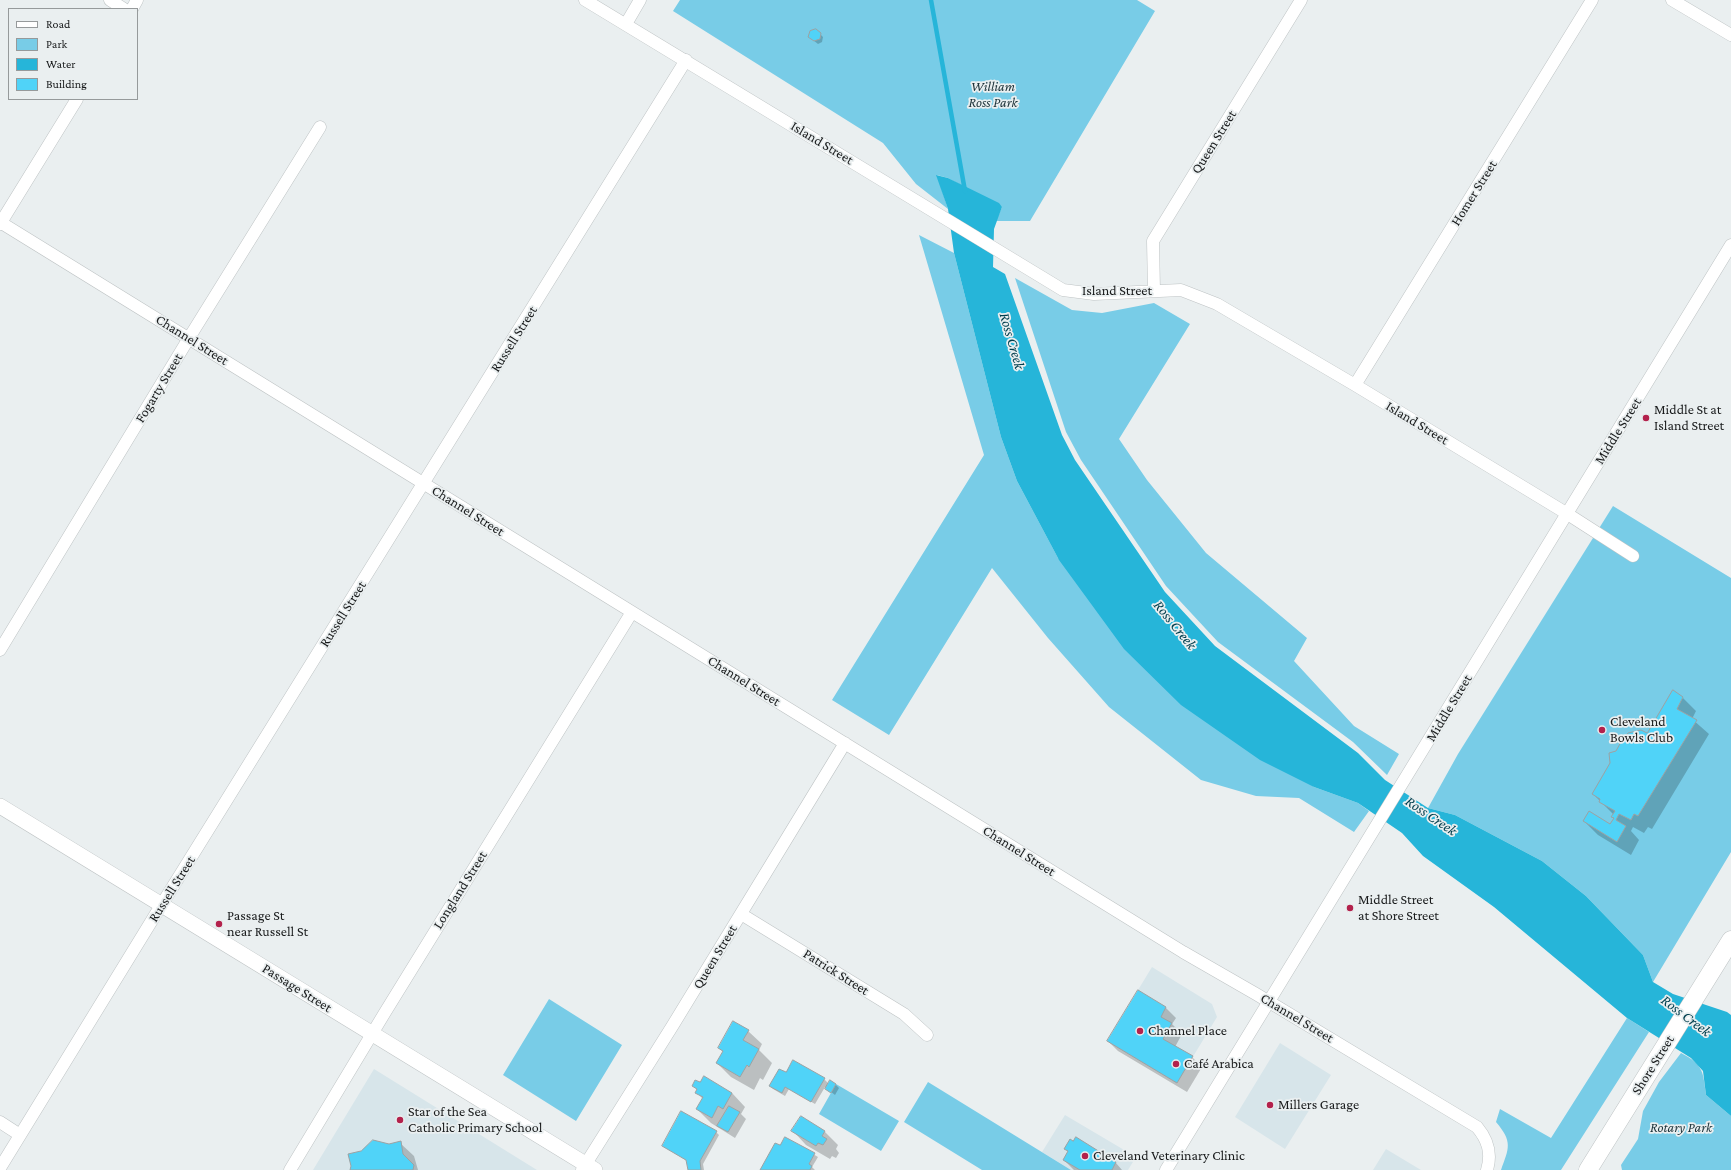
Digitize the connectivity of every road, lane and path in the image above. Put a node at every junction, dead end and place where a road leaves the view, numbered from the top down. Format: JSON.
{"nodes":[{"id":1,"x":110,"y":0,"type":"edge"},
{"id":2,"x":585,"y":0,"type":"edge"},
{"id":3,"x":640,"y":0,"type":"edge"},
{"id":4,"x":1301,"y":0,"type":"edge"},
{"id":5,"x":1592,"y":0,"type":"edge"},
{"id":6,"x":1672,"y":0,"type":"edge"},
{"id":7,"x":122,"y":8,"type":"edge"},
{"id":8,"x":626,"y":24,"type":"junction"},
{"id":9,"x":1731,"y":35,"type":"edge"},
{"id":10,"x":686,"y":60,"type":"junction"},
{"id":11,"x":76,"y":100,"type":"edge"},
{"id":12,"x":320,"y":126,"type":"dead end"},
{"id":13,"x":0,"y":223,"type":"edge"},
{"id":14,"x":1731,"y":245,"type":"edge"},
{"id":15,"x":1154,"y":291,"type":"junction"},
{"id":16,"x":189,"y":338,"type":"junction"},
{"id":17,"x":1355,"y":385,"type":"junction"},
{"id":18,"x":424,"y":483,"type":"junction"},
{"id":19,"x":1566,"y":513,"type":"junction"},
{"id":20,"x":1632,"y":556,"type":"dead end"},
{"id":21,"x":632,"y":612,"type":"junction"},
{"id":22,"x":0,"y":650,"type":"edge"},
{"id":23,"x":845,"y":743,"type":"junction"},
{"id":24,"x":0,"y":806,"type":"edge"},
{"id":25,"x":162,"y":905,"type":"junction"},
{"id":26,"x":741,"y":914,"type":"junction"},
{"id":27,"x":1731,"y":940,"type":"edge"},
{"id":28,"x":1268,"y":1002,"type":"junction"},
{"id":29,"x":372,"y":1034,"type":"junction"},
{"id":30,"x":927,"y":1035,"type":"dead end"},
{"id":31,"x":0,"y":1122,"type":"edge"},
{"id":32,"x":20,"y":1135,"type":"junction"},
{"id":33,"x":0,"y":1168,"type":"edge"},
{"id":34,"x":588,"y":1168,"type":"edge"},
{"id":35,"x":290,"y":1170,"type":"edge"},
{"id":36,"x":1166,"y":1170,"type":"edge"},
{"id":37,"x":1487,"y":1170,"type":"edge"},
{"id":38,"x":1588,"y":1170,"type":"edge"}],
"edges":[{"from":1,"to":7,"type":"street"},
{"from":2,"to":8,"type":"street","name":"Island Street"},
{"from":3,"to":8,"type":"street"},
{"from":4,"to":15,"type":"street","name":"Queen Street"},
{"from":5,"to":17,"type":"street","name":"Homer Street"},
{"from":6,"to":9,"type":"street"},
{"from":8,"to":10,"type":"street","name":"Island Street"},
{"from":10,"to":15,"type":"street","name":"Island Street"},
{"from":10,"to":18,"type":"street","name":"Russell Street"},
{"from":11,"to":13,"type":"street"},
{"from":12,"to":16,"type":"street","name":"Fogarty Street"},
{"from":13,"to":16,"type":"street","name":"Channel Street"},
{"from":14,"to":19,"type":"street","name":"Middle Street"},
{"from":15,"to":17,"type":"street","name":"Island Street"},
{"from":16,"to":18,"type":"street","name":"Channel Street"},
{"from":16,"to":22,"type":"street","name":"Fogarty Street"},
{"from":17,"to":19,"type":"street","name":"Island Street"},
{"from":18,"to":21,"type":"street","name":"Channel Street"},
{"from":18,"to":25,"type":"street","name":"Russell Street"},
{"from":19,"to":20,"type":"street","name":"Island Street"},
{"from":19,"to":28,"type":"street","name":"Middle Street"},
{"from":21,"to":23,"type":"street","name":"Channel Street"},
{"from":21,"to":29,"type":"street","name":"Longland Street"},
{"from":23,"to":26,"type":"street","name":"Queen Street"},
{"from":23,"to":28,"type":"street","name":"Channel Street"},
{"from":24,"to":25,"type":"street","name":"Passage Street"},
{"from":25,"to":29,"type":"street","name":"Passage Street"},
{"from":25,"to":32,"type":"street","name":"Russell Street"},
{"from":26,"to":30,"type":"street","name":"Patrick Street"},
{"from":26,"to":34,"type":"street","name":"Queen Street"},
{"from":27,"to":38,"type":"main road","name":"Shore Street"},
{"from":28,"to":36,"type":"street","name":"Middle Street"},
{"from":28,"to":37,"type":"street","name":"Channel Street"},
{"from":29,"to":34,"type":"street","name":"Passage Street"},
{"from":29,"to":35,"type":"street","name":"Longland Street"},
{"from":31,"to":32,"type":"street"},
{"from":32,"to":33,"type":"street","name":"Russell Street"}]}
